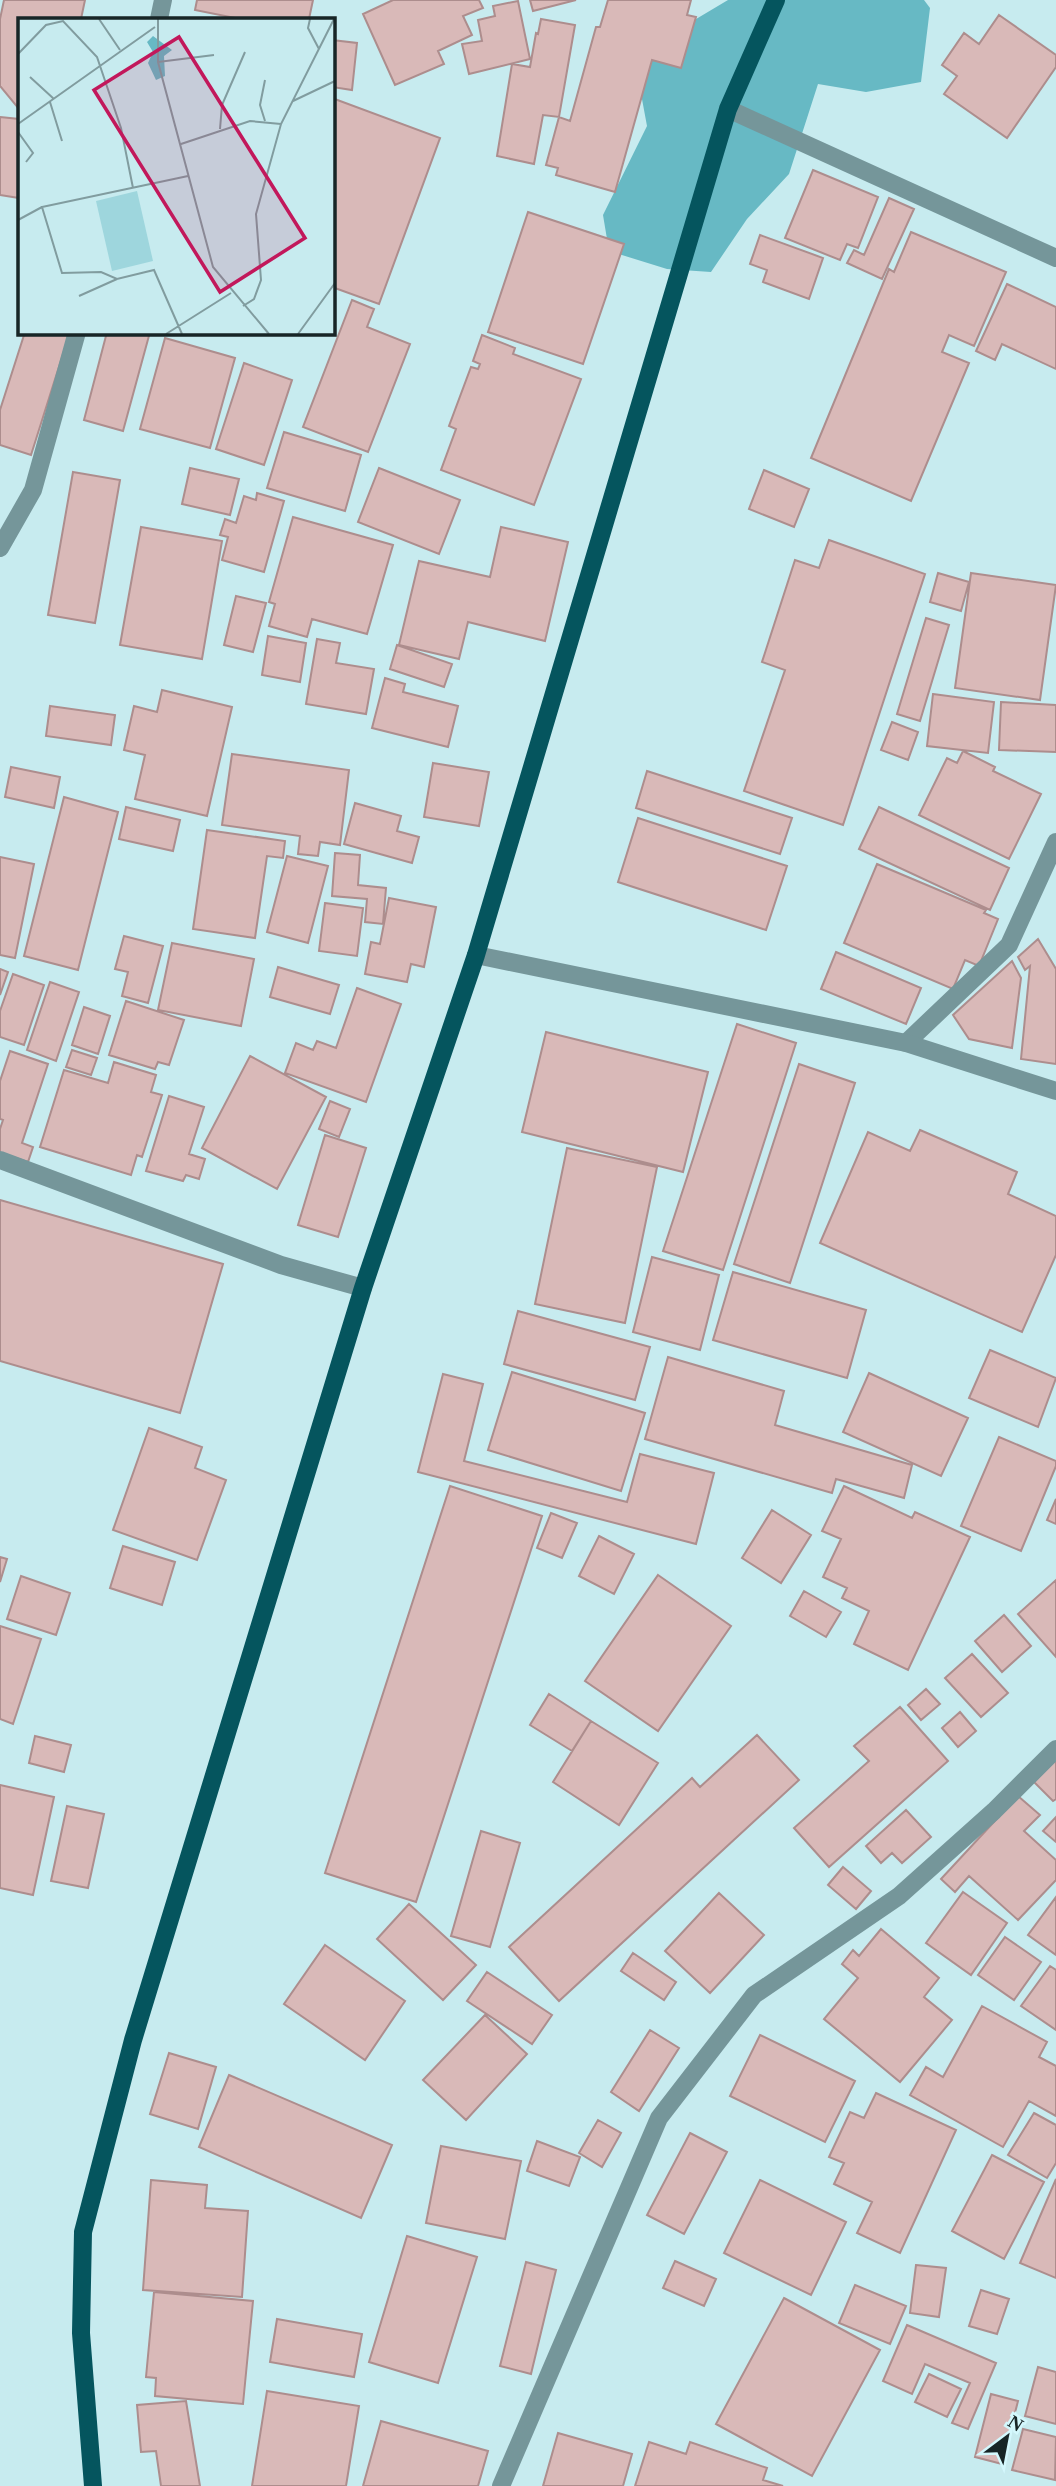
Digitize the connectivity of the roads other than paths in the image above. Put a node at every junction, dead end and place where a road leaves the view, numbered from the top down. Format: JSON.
{"nodes":[{"id":1,"x":163,"y":0,"type":"edge"},
{"id":2,"x":776,"y":0,"type":"edge"},
{"id":3,"x":159,"y":18,"type":"edge"},
{"id":4,"x":728,"y":109,"type":"junction"},
{"id":5,"x":1056,"y":258,"type":"edge"},
{"id":6,"x":76,"y":334,"type":"edge"},
{"id":7,"x":0,"y":548,"type":"edge"},
{"id":8,"x":1056,"y":842,"type":"edge"},
{"id":9,"x":476,"y":955,"type":"junction"},
{"id":10,"x":906,"y":1042,"type":"junction"},
{"id":11,"x":1056,"y":1091,"type":"edge"},
{"id":12,"x":0,"y":1160,"type":"edge"},
{"id":13,"x":363,"y":1289,"type":"junction"},
{"id":14,"x":1056,"y":1749,"type":"edge"},
{"id":15,"x":93,"y":2486,"type":"edge"},
{"id":16,"x":501,"y":2486,"type":"edge"}],
"edges":[{"from":1,"to":3,"type":"street"},
{"from":2,"to":4,"type":"main road"},
{"from":4,"to":5,"type":"street"},
{"from":4,"to":9,"type":"main road"},
{"from":6,"to":7,"type":"street"},
{"from":8,"to":10,"type":"street"},
{"from":9,"to":10,"type":"street"},
{"from":9,"to":13,"type":"main road"},
{"from":10,"to":11,"type":"street"},
{"from":12,"to":13,"type":"street"},
{"from":13,"to":15,"type":"main road"},
{"from":14,"to":16,"type":"street"}]}
